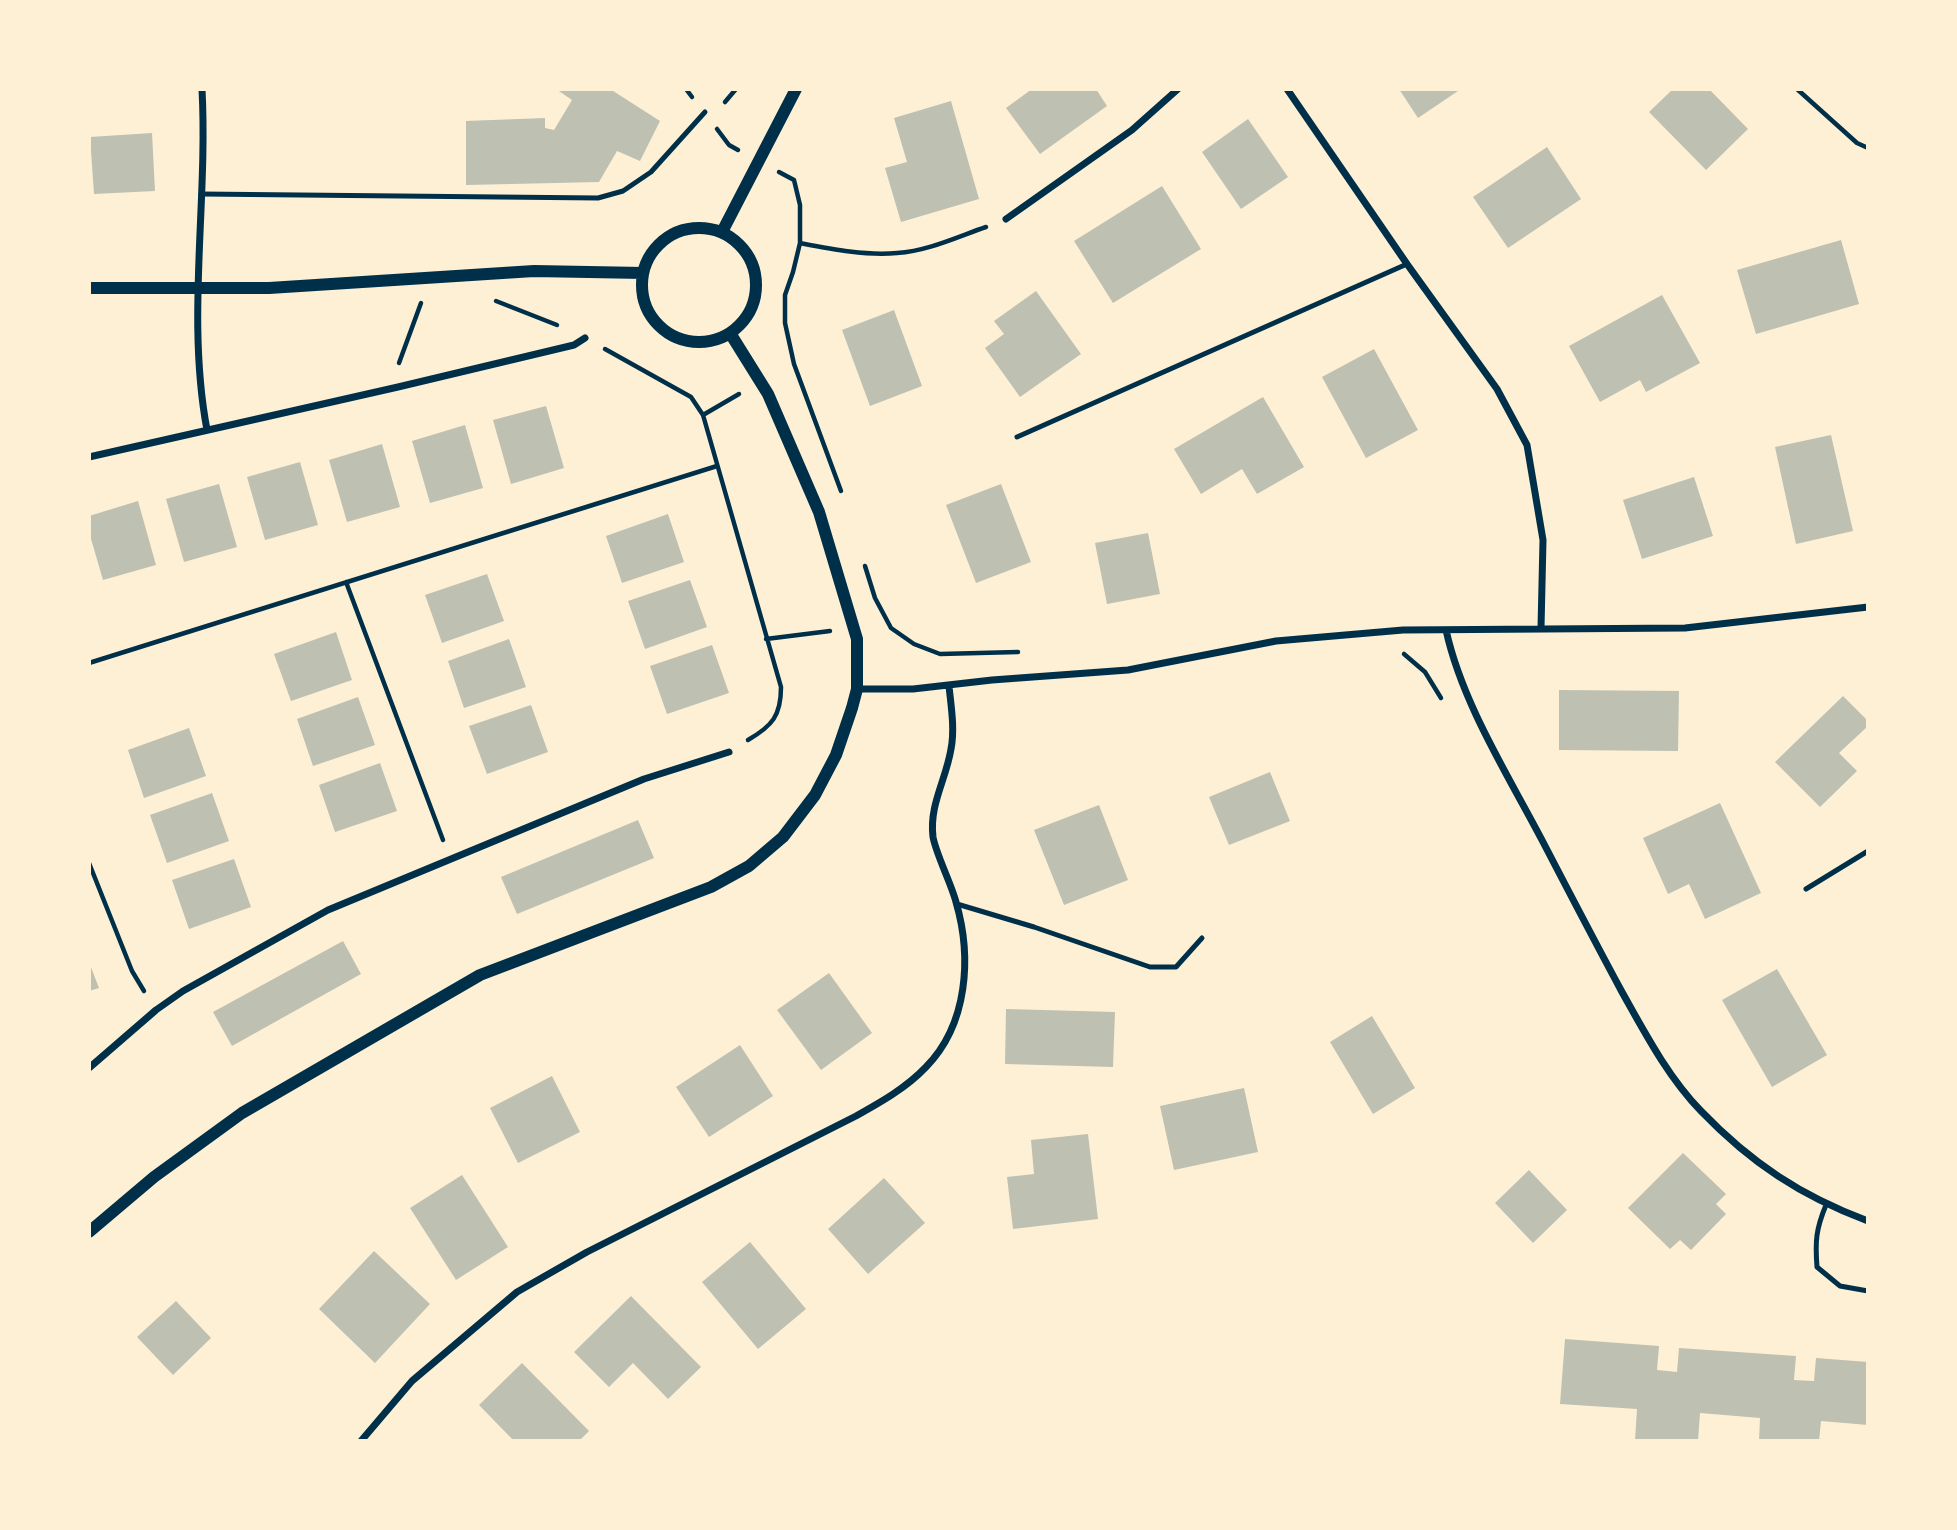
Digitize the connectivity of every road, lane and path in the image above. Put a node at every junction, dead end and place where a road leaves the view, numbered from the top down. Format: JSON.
{"nodes":[{"id":1,"x":202,"y":89,"type":"edge"},
{"id":2,"x":685,"y":89,"type":"edge"},
{"id":3,"x":796,"y":89,"type":"edge"},
{"id":4,"x":1178,"y":89,"type":"edge"},
{"id":5,"x":1287,"y":89,"type":"edge"},
{"id":6,"x":1797,"y":89,"type":"edge"},
{"id":7,"x":705,"y":113,"type":"junction"},
{"id":8,"x":1868,"y":148,"type":"edge"},
{"id":9,"x":758,"y":161,"type":"junction"},
{"id":10,"x":201,"y":194,"type":"junction"},
{"id":11,"x":1006,"y":219,"type":"joint"},
{"id":12,"x":722,"y":232,"type":"junction"},
{"id":13,"x":800,"y":243,"type":"junction"},
{"id":14,"x":1407,"y":264,"type":"junction"},
{"id":15,"x":643,"y":273,"type":"junction"},
{"id":16,"x":89,"y":288,"type":"edge"},
{"id":17,"x":198,"y":288,"type":"junction"},
{"id":18,"x":415,"y":298,"type":"dead end"},
{"id":19,"x":490,"y":298,"type":"dead end"},
{"id":20,"x":730,"y":333,"type":"junction"},
{"id":21,"x":585,"y":338,"type":"junction"},
{"id":22,"x":398,"y":387,"type":"junction"},
{"id":23,"x":207,"y":430,"type":"junction"},
{"id":24,"x":1017,"y":437,"type":"dead end"},
{"id":25,"x":89,"y":457,"type":"edge"},
{"id":26,"x":716,"y":466,"type":"junction"},
{"id":27,"x":842,"y":495,"type":"dead end"},
{"id":28,"x":863,"y":558,"type":"dead end"},
{"id":29,"x":346,"y":582,"type":"junction"},
{"id":30,"x":1868,"y":607,"type":"edge"},
{"id":31,"x":1541,"y":628,"type":"junction"},
{"id":32,"x":1446,"y":630,"type":"junction"},
{"id":33,"x":1023,"y":652,"type":"dead end"},
{"id":34,"x":89,"y":663,"type":"edge"},
{"id":35,"x":948,"y":685,"type":"junction"},
{"id":36,"x":857,"y":689,"type":"junction"},
{"id":37,"x":729,"y":751,"type":"joint"},
{"id":38,"x":1868,"y":851,"type":"edge"},
{"id":39,"x":451,"y":860,"type":"junction"},
{"id":40,"x":89,"y":863,"type":"edge"},
{"id":41,"x":1806,"y":889,"type":"dead end"},
{"id":42,"x":957,"y":904,"type":"junction"},
{"id":43,"x":1202,"y":938,"type":"dead end"},
{"id":44,"x":156,"y":1010,"type":"junction"},
{"id":45,"x":89,"y":1068,"type":"edge"},
{"id":46,"x":1826,"y":1205,"type":"junction"},
{"id":47,"x":1868,"y":1221,"type":"edge"},
{"id":48,"x":89,"y":1232,"type":"edge"},
{"id":49,"x":1868,"y":1291,"type":"edge"},
{"id":50,"x":361,"y":1441,"type":"edge"}],
"edges":[{"from":1,"to":10,"type":"street"},
{"from":2,"to":7,"type":"path"},
{"from":3,"to":9,"type":"street"},
{"from":4,"to":11,"type":"street"},
{"from":5,"to":14,"type":"street"},
{"from":6,"to":8,"type":"path"},
{"from":7,"to":9,"type":"path"},
{"from":7,"to":10,"type":"lane"},
{"from":9,"to":12,"type":"street"},
{"from":9,"to":13,"type":"path"},
{"from":10,"to":17,"type":"street"},
{"from":11,"to":13,"type":"path"},
{"from":12,"to":15,"type":"street"},
{"from":12,"to":20,"type":"street"},
{"from":13,"to":27,"type":"path"},
{"from":14,"to":24,"type":"lane"},
{"from":14,"to":31,"type":"street"},
{"from":15,"to":17,"type":"street"},
{"from":15,"to":20,"type":"street"},
{"from":16,"to":17,"type":"street"},
{"from":17,"to":23,"type":"street"},
{"from":18,"to":22,"type":"path"},
{"from":19,"to":21,"type":"path"},
{"from":20,"to":36,"type":"street"},
{"from":21,"to":22,"type":"street"},
{"from":21,"to":26,"type":"path"},
{"from":22,"to":23,"type":"street"},
{"from":23,"to":25,"type":"street"},
{"from":26,"to":29,"type":"path"},
{"from":26,"to":37,"type":"path"},
{"from":28,"to":33,"type":"path"},
{"from":29,"to":34,"type":"path"},
{"from":29,"to":39,"type":"path"},
{"from":30,"to":31,"type":"street"},
{"from":31,"to":32,"type":"street"},
{"from":32,"to":35,"type":"street"},
{"from":32,"to":46,"type":"street"},
{"from":35,"to":36,"type":"street"},
{"from":35,"to":42,"type":"street"},
{"from":36,"to":48,"type":"street"},
{"from":37,"to":39,"type":"street"},
{"from":38,"to":41,"type":"lane"},
{"from":39,"to":44,"type":"street"},
{"from":40,"to":44,"type":"path"},
{"from":42,"to":43,"type":"lane"},
{"from":42,"to":50,"type":"street"},
{"from":44,"to":45,"type":"street"},
{"from":46,"to":47,"type":"street"},
{"from":46,"to":49,"type":"lane"}]}
